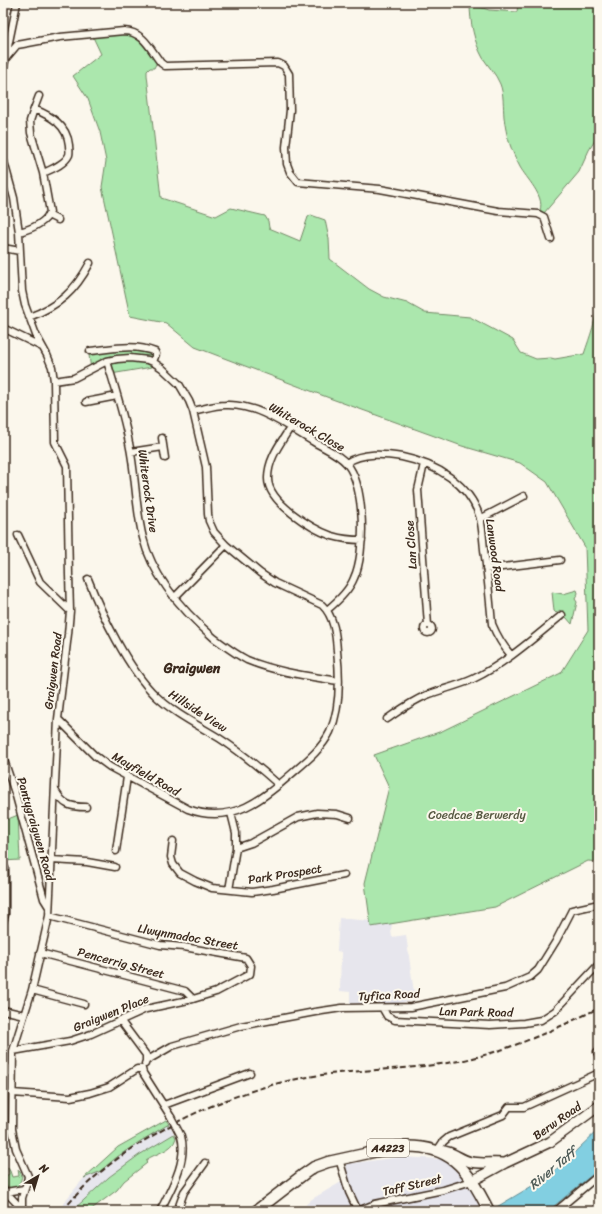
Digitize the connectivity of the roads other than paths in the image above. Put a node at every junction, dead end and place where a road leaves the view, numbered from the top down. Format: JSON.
{"nodes":[{"id":1,"x":17,"y":3,"type":"edge"},
{"id":2,"x":10,"y":40,"type":"junction"},
{"id":3,"x":17,"y":45,"type":"junction"},
{"id":4,"x":6,"y":58,"type":"junction"},
{"id":5,"x":3,"y":71,"type":"edge"},
{"id":6,"x":39,"y":96,"type":"dead end"},
{"id":7,"x":34,"y":109,"type":"junction"},
{"id":8,"x":3,"y":158,"type":"edge"},
{"id":9,"x":5,"y":173,"type":"edge"},
{"id":10,"x":43,"y":173,"type":"junction"},
{"id":11,"x":48,"y":215,"type":"junction"},
{"id":12,"x":58,"y":220,"type":"dead end"},
{"id":13,"x":19,"y":232,"type":"junction"},
{"id":14,"x":551,"y":239,"type":"dead end"},
{"id":15,"x":3,"y":248,"type":"edge"},
{"id":16,"x":20,"y":251,"type":"junction"},
{"id":17,"x":90,"y":263,"type":"dead end"},
{"id":18,"x":29,"y":317,"type":"junction"},
{"id":19,"x":3,"y":328,"type":"edge"},
{"id":20,"x":42,"y":347,"type":"junction"},
{"id":21,"x":90,"y":351,"type":"dead end"},
{"id":22,"x":107,"y":361,"type":"junction"},
{"id":23,"x":153,"y":362,"type":"junction"},
{"id":24,"x":54,"y":381,"type":"junction"},
{"id":25,"x":117,"y":396,"type":"junction"},
{"id":26,"x":86,"y":402,"type":"dead end"},
{"id":27,"x":193,"y":411,"type":"junction"},
{"id":28,"x":290,"y":428,"type":"junction"},
{"id":29,"x":162,"y":438,"type":"dead end"},
{"id":30,"x":163,"y":447,"type":"junction"},
{"id":31,"x":131,"y":452,"type":"junction"},
{"id":32,"x":164,"y":458,"type":"dead end"},
{"id":33,"x":346,"y":463,"type":"junction"},
{"id":34,"x":424,"y":464,"type":"junction"},
{"id":35,"x":524,"y":496,"type":"dead end"},
{"id":36,"x":480,"y":519,"type":"junction"},
{"id":37,"x":18,"y":535,"type":"dead end"},
{"id":38,"x":362,"y":540,"type":"junction"},
{"id":39,"x":226,"y":545,"type":"junction"},
{"id":40,"x":560,"y":560,"type":"dead end"},
{"id":41,"x":486,"y":569,"type":"junction"},
{"id":42,"x":88,"y":579,"type":"dead end"},
{"id":43,"x":174,"y":598,"type":"junction"},
{"id":44,"x":327,"y":610,"type":"junction"},
{"id":45,"x":70,"y":611,"type":"junction"},
{"id":46,"x":562,"y":615,"type":"dead end"},
{"id":47,"x":428,"y":625,"type":"dead end"},
{"id":48,"x":511,"y":655,"type":"junction"},
{"id":49,"x":338,"y":681,"type":"junction"},
{"id":50,"x":387,"y":719,"type":"dead end"},
{"id":51,"x":58,"y":720,"type":"junction"},
{"id":52,"x":3,"y":757,"type":"edge"},
{"id":53,"x":127,"y":777,"type":"junction"},
{"id":54,"x":278,"y":785,"type":"junction"},
{"id":55,"x":55,"y":790,"type":"junction"},
{"id":56,"x":86,"y":807,"type":"dead end"},
{"id":57,"x":231,"y":813,"type":"junction"},
{"id":58,"x":350,"y":818,"type":"dead end"},
{"id":59,"x":173,"y":841,"type":"dead end"},
{"id":60,"x":236,"y":848,"type":"junction"},
{"id":61,"x":116,"y":851,"type":"dead end"},
{"id":62,"x":51,"y":860,"type":"junction"},
{"id":63,"x":115,"y":867,"type":"dead end"},
{"id":64,"x":5,"y":868,"type":"dead end"},
{"id":65,"x":344,"y":875,"type":"dead end"},
{"id":66,"x":229,"y":890,"type":"junction"},
{"id":67,"x":599,"y":904,"type":"edge"},
{"id":68,"x":49,"y":907,"type":"junction"},
{"id":69,"x":49,"y":916,"type":"junction"},
{"id":70,"x":3,"y":922,"type":"edge"},
{"id":71,"x":40,"y":953,"type":"junction"},
{"id":72,"x":599,"y":964,"type":"edge"},
{"id":73,"x":32,"y":990,"type":"junction"},
{"id":74,"x":193,"y":999,"type":"junction"},
{"id":75,"x":84,"y":1004,"type":"dead end"},
{"id":76,"x":383,"y":1009,"type":"junction"},
{"id":77,"x":3,"y":1010,"type":"edge"},
{"id":78,"x":24,"y":1015,"type":"junction"},
{"id":79,"x":120,"y":1020,"type":"junction"},
{"id":80,"x":13,"y":1051,"type":"junction"},
{"id":81,"x":146,"y":1061,"type":"junction"},
{"id":82,"x":142,"y":1069,"type":"junction"},
{"id":83,"x":599,"y":1072,"type":"edge"},
{"id":84,"x":250,"y":1073,"type":"dead end"},
{"id":85,"x":12,"y":1093,"type":"junction"},
{"id":86,"x":164,"y":1105,"type":"junction"},
{"id":87,"x":599,"y":1106,"type":"edge"},
{"id":88,"x":438,"y":1151,"type":"junction"},
{"id":89,"x":339,"y":1160,"type":"junction"},
{"id":90,"x":205,"y":1163,"type":"dead end"},
{"id":91,"x":505,"y":1163,"type":"junction"},
{"id":92,"x":599,"y":1175,"type":"edge"},
{"id":93,"x":472,"y":1181,"type":"junction"},
{"id":94,"x":24,"y":1189,"type":"junction"},
{"id":95,"x":5,"y":1190,"type":"edge"},
{"id":96,"x":23,"y":1210,"type":"edge"},
{"id":97,"x":160,"y":1211,"type":"edge"},
{"id":98,"x":174,"y":1211,"type":"edge"},
{"id":99,"x":256,"y":1211,"type":"edge"},
{"id":100,"x":358,"y":1211,"type":"edge"},
{"id":101,"x":489,"y":1211,"type":"edge"},
{"id":102,"x":556,"y":1211,"type":"edge"}],
"edges":[{"from":1,"to":2,"type":"street"},
{"from":2,"to":3,"type":"street"},
{"from":2,"to":4,"type":"street"},
{"from":3,"to":4,"type":"street"},
{"from":3,"to":14,"type":"street"},
{"from":4,"to":5,"type":"street"},
{"from":6,"to":7,"type":"street"},
{"from":7,"to":10,"type":"street"},
{"from":7,"to":10,"type":"street"},
{"from":8,"to":9,"type":"street","name":"Graigwen Road"},
{"from":9,"to":13,"type":"street","name":"Graigwen Road"},
{"from":10,"to":11,"type":"street"},
{"from":11,"to":12,"type":"street"},
{"from":11,"to":13,"type":"street"},
{"from":13,"to":16,"type":"street","name":"Graigwen Road"},
{"from":15,"to":16,"type":"street"},
{"from":16,"to":18,"type":"street","name":"Graigwen Road"},
{"from":17,"to":18,"type":"street"},
{"from":18,"to":20,"type":"street","name":"Graigwen Road"},
{"from":19,"to":20,"type":"street"},
{"from":20,"to":24,"type":"street","name":"Graigwen Road"},
{"from":21,"to":23,"type":"street"},
{"from":22,"to":23,"type":"street"},
{"from":22,"to":24,"type":"street"},
{"from":22,"to":25,"type":"street","name":"Whiterock Drive"},
{"from":23,"to":27,"type":"street"},
{"from":24,"to":45,"type":"street","name":"Graigwen Road"},
{"from":25,"to":26,"type":"street"},
{"from":25,"to":31,"type":"street","name":"Whiterock Drive"},
{"from":27,"to":28,"type":"street","name":"Whiterock Close"},
{"from":27,"to":39,"type":"street"},
{"from":28,"to":33,"type":"street","name":"Whiterock Close"},
{"from":28,"to":38,"type":"street"},
{"from":29,"to":30,"type":"street"},
{"from":30,"to":31,"type":"street"},
{"from":30,"to":32,"type":"street"},
{"from":31,"to":43,"type":"street","name":"Whiterock Drive"},
{"from":33,"to":34,"type":"street","name":"Lanwood Road"},
{"from":33,"to":38,"type":"street","name":"Whiterock Close"},
{"from":34,"to":36,"type":"street","name":"Lanwood Road"},
{"from":34,"to":47,"type":"street","name":"Lan Close"},
{"from":35,"to":36,"type":"street"},
{"from":36,"to":41,"type":"street","name":"Lanwood Road"},
{"from":37,"to":45,"type":"street"},
{"from":38,"to":44,"type":"street","name":"Whiterock Close"},
{"from":39,"to":43,"type":"street"},
{"from":39,"to":44,"type":"street"},
{"from":40,"to":41,"type":"street"},
{"from":41,"to":48,"type":"street","name":"Lanwood Road"},
{"from":42,"to":54,"type":"street","name":"Hillside View"},
{"from":43,"to":49,"type":"street","name":"Whiterock Drive"},
{"from":44,"to":49,"type":"street","name":"Mayfield Road"},
{"from":45,"to":51,"type":"street","name":"Graigwen Road"},
{"from":46,"to":48,"type":"street"},
{"from":48,"to":50,"type":"street"},
{"from":49,"to":54,"type":"street","name":"Mayfield Road"},
{"from":51,"to":53,"type":"street","name":"Mayfield Road"},
{"from":51,"to":55,"type":"street","name":"Graigwen Road"},
{"from":52,"to":68,"type":"street","name":"Pantygraigwen Road"},
{"from":53,"to":57,"type":"street","name":"Mayfield Road"},
{"from":53,"to":61,"type":"street"},
{"from":54,"to":57,"type":"street","name":"Mayfield Road"},
{"from":55,"to":56,"type":"street"},
{"from":55,"to":62,"type":"street","name":"Graigwen Road"},
{"from":57,"to":60,"type":"street","name":"Park Prospect"},
{"from":58,"to":60,"type":"street"},
{"from":59,"to":66,"type":"street","name":"Park Prospect"},
{"from":60,"to":66,"type":"street","name":"Park Prospect"},
{"from":62,"to":63,"type":"street"},
{"from":62,"to":68,"type":"street","name":"Graigwen Road"},
{"from":64,"to":70,"type":"street"},
{"from":65,"to":66,"type":"street","name":"Park Prospect"},
{"from":67,"to":76,"type":"street","name":"Tyfica Road"},
{"from":68,"to":69,"type":"street","name":"Graigwen Road"},
{"from":69,"to":71,"type":"street","name":"Graigwen Road"},
{"from":69,"to":74,"type":"street","name":"Llwynmadoc Street"},
{"from":71,"to":73,"type":"street","name":"Graigwen Road"},
{"from":71,"to":74,"type":"street","name":"Pencerrig Street"},
{"from":72,"to":76,"type":"street","name":"Lan Park Road"},
{"from":73,"to":75,"type":"street"},
{"from":73,"to":78,"type":"street","name":"Graigwen Road"},
{"from":74,"to":79,"type":"street","name":"Graigwen Place"},
{"from":76,"to":81,"type":"street","name":"Tyfica Road"},
{"from":77,"to":78,"type":"street"},
{"from":78,"to":80,"type":"street","name":"Graigwen Road"},
{"from":79,"to":80,"type":"street","name":"Graigwen Place"},
{"from":79,"to":81,"type":"street"},
{"from":80,"to":85,"type":"street","name":"Graigwen Road"},
{"from":81,"to":82,"type":"street"},
{"from":82,"to":85,"type":"street"},
{"from":82,"to":86,"type":"street"},
{"from":83,"to":88,"type":"street"},
{"from":84,"to":86,"type":"street"},
{"from":85,"to":94,"type":"street","name":"Graigwen Road"},
{"from":86,"to":97,"type":"street","bridge":true},
{"from":87,"to":91,"type":"main road","name":"Berw Road"},
{"from":88,"to":89,"type":"main road","number":"A4223"},
{"from":88,"to":91,"type":"main road","name":"Berw Road"},
{"from":88,"to":93,"type":"main road","number":"A4223"},
{"from":89,"to":99,"type":"main road","number":"A4223"},
{"from":89,"to":100,"type":"street"},
{"from":90,"to":98,"type":"street"},
{"from":91,"to":93,"type":"main road","name":"Berw Road"},
{"from":92,"to":102,"type":"street"},
{"from":93,"to":100,"type":"street","name":"Taff Street"},
{"from":93,"to":101,"type":"main road","number":"A4223"},
{"from":94,"to":95,"type":"street"},
{"from":94,"to":96,"type":"street","name":"Graigwen Road"},
{"from":95,"to":96,"type":"street"}]}
